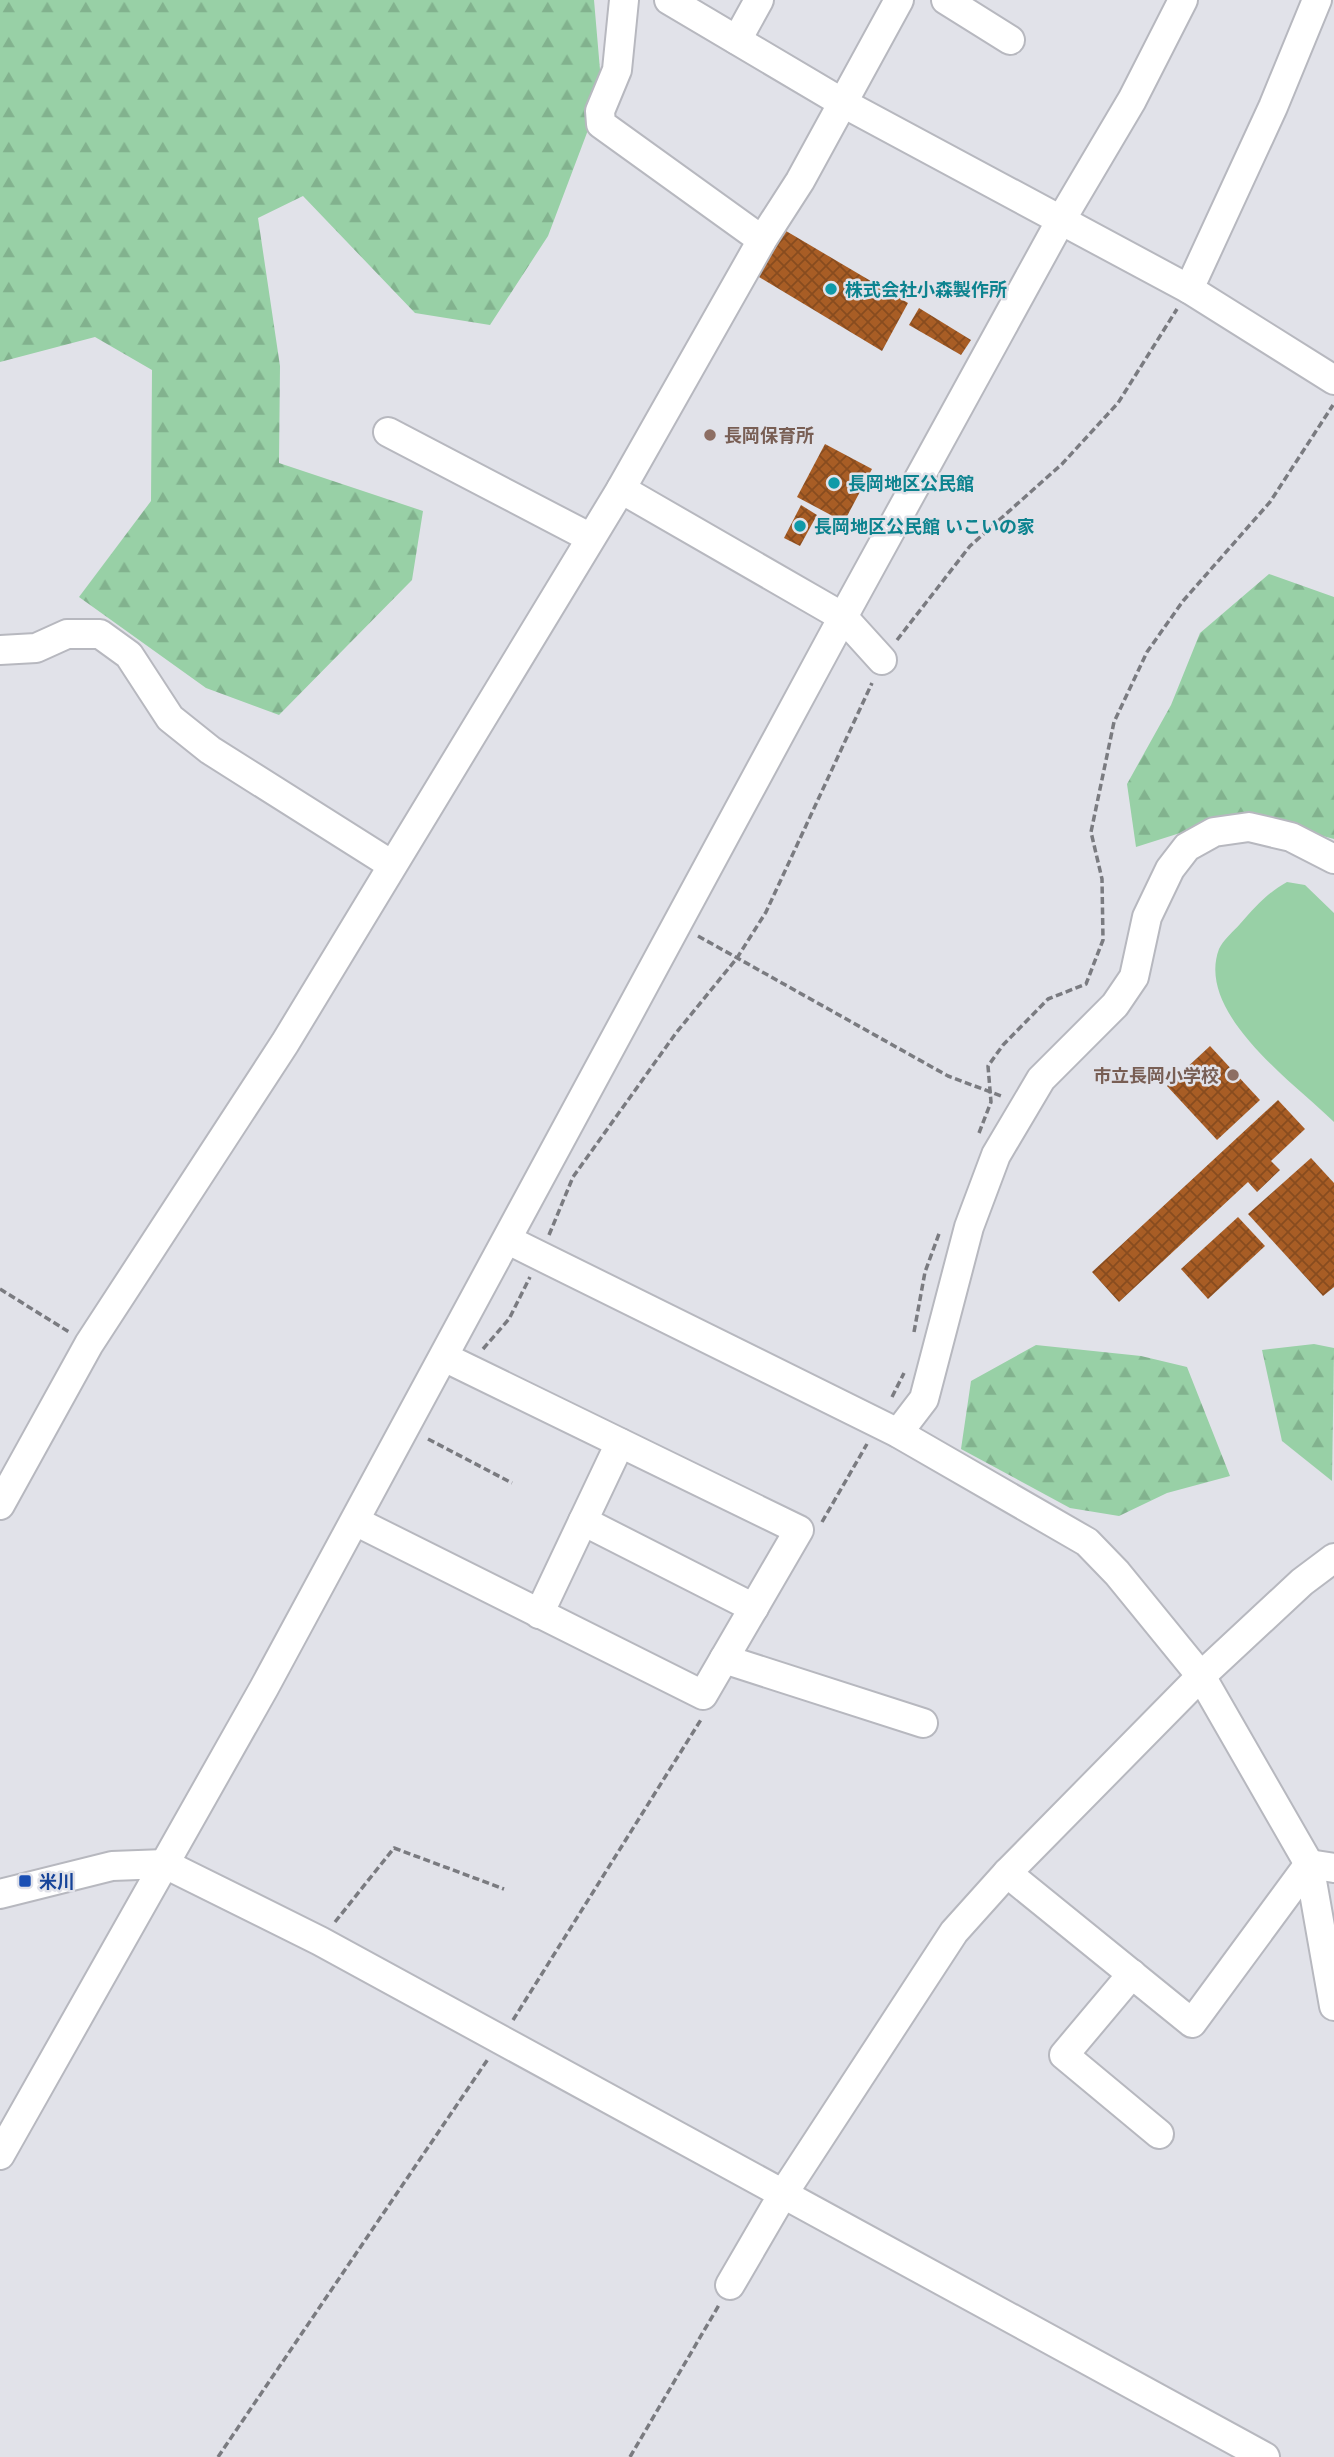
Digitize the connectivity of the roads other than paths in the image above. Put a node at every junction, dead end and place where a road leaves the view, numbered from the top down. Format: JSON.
{"nodes":[{"id":1,"x":624,"y":0,"type":"edge"},
{"id":2,"x":669,"y":0,"type":"edge"},
{"id":3,"x":759,"y":0,"type":"edge"},
{"id":4,"x":899,"y":0,"type":"edge"},
{"id":5,"x":946,"y":0,"type":"edge"},
{"id":6,"x":1183,"y":0,"type":"edge"},
{"id":7,"x":1317,"y":0,"type":"edge"},
{"id":8,"x":737,"y":40,"type":"junction"},
{"id":9,"x":1010,"y":40,"type":"dead end"},
{"id":10,"x":843,"y":103,"type":"junction"},
{"id":11,"x":1062,"y":220,"type":"junction"},
{"id":12,"x":762,"y":240,"type":"junction"},
{"id":13,"x":1189,"y":289,"type":"junction"},
{"id":14,"x":1334,"y":380,"type":"edge"},
{"id":15,"x":388,"y":432,"type":"dead end"},
{"id":16,"x":621,"y":489,"type":"junction"},
{"id":17,"x":589,"y":537,"type":"junction"},
{"id":18,"x":843,"y":617,"type":"junction"},
{"id":19,"x":0,"y":650,"type":"edge"},
{"id":20,"x":882,"y":660,"type":"road end"},
{"id":21,"x":1334,"y":859,"type":"edge"},
{"id":22,"x":392,"y":865,"type":"junction"},
{"id":23,"x":508,"y":1240,"type":"junction"},
{"id":24,"x":455,"y":1363,"type":"junction"},
{"id":25,"x":889,"y":1428,"type":"junction"},
{"id":26,"x":620,"y":1443,"type":"junction"},
{"id":27,"x":0,"y":1504,"type":"edge"},
{"id":28,"x":355,"y":1521,"type":"junction"},
{"id":29,"x":583,"y":1521,"type":"junction"},
{"id":30,"x":1334,"y":1558,"type":"edge"},
{"id":31,"x":754,"y":1608,"type":"junction"},
{"id":32,"x":539,"y":1614,"type":"junction"},
{"id":33,"x":724,"y":1659,"type":"junction"},
{"id":34,"x":1201,"y":1676,"type":"junction"},
{"id":35,"x":923,"y":1723,"type":"dead end"},
{"id":36,"x":165,"y":1864,"type":"junction"},
{"id":37,"x":1322,"y":1866,"type":"edge"},
{"id":38,"x":1007,"y":1872,"type":"junction"},
{"id":39,"x":0,"y":1894,"type":"edge"},
{"id":40,"x":1132,"y":1974,"type":"junction"},
{"id":41,"x":1334,"y":2006,"type":"edge"},
{"id":42,"x":1159,"y":2134,"type":"dead end"},
{"id":43,"x":0,"y":2155,"type":"edge"},
{"id":44,"x":783,"y":2194,"type":"junction"},
{"id":45,"x":730,"y":2285,"type":"road end"},
{"id":46,"x":1265,"y":2457,"type":"edge"}],
"edges":[{"from":1,"to":12,"type":"street"},
{"from":2,"to":8,"type":"street"},
{"from":3,"to":8,"type":"street"},
{"from":4,"to":10,"type":"street"},
{"from":5,"to":9,"type":"street"},
{"from":6,"to":11,"type":"street"},
{"from":7,"to":13,"type":"street"},
{"from":8,"to":10,"type":"street"},
{"from":10,"to":11,"type":"street"},
{"from":10,"to":12,"type":"street"},
{"from":11,"to":13,"type":"street"},
{"from":11,"to":18,"type":"street"},
{"from":12,"to":16,"type":"street"},
{"from":13,"to":14,"type":"street"},
{"from":15,"to":17,"type":"street"},
{"from":16,"to":17,"type":"street"},
{"from":16,"to":18,"type":"street"},
{"from":17,"to":22,"type":"street"},
{"from":18,"to":20,"type":"street"},
{"from":18,"to":23,"type":"street"},
{"from":19,"to":22,"type":"street"},
{"from":21,"to":25,"type":"street"},
{"from":22,"to":27,"type":"street"},
{"from":23,"to":24,"type":"street"},
{"from":23,"to":25,"type":"street"},
{"from":24,"to":26,"type":"street"},
{"from":24,"to":28,"type":"street"},
{"from":25,"to":34,"type":"street"},
{"from":26,"to":29,"type":"street"},
{"from":26,"to":31,"type":"street"},
{"from":28,"to":32,"type":"street"},
{"from":28,"to":36,"type":"street"},
{"from":29,"to":31,"type":"street"},
{"from":29,"to":32,"type":"street"},
{"from":30,"to":34,"type":"street"},
{"from":31,"to":33,"type":"street"},
{"from":32,"to":33,"type":"street"},
{"from":33,"to":35,"type":"street"},
{"from":34,"to":37,"type":"street"},
{"from":34,"to":38,"type":"street"},
{"from":36,"to":39,"type":"street"},
{"from":36,"to":43,"type":"street"},
{"from":36,"to":44,"type":"street"},
{"from":37,"to":40,"type":"street"},
{"from":37,"to":41,"type":"street"},
{"from":38,"to":40,"type":"street"},
{"from":38,"to":44,"type":"street"},
{"from":40,"to":42,"type":"street"},
{"from":44,"to":45,"type":"street"},
{"from":44,"to":46,"type":"street"}]}
